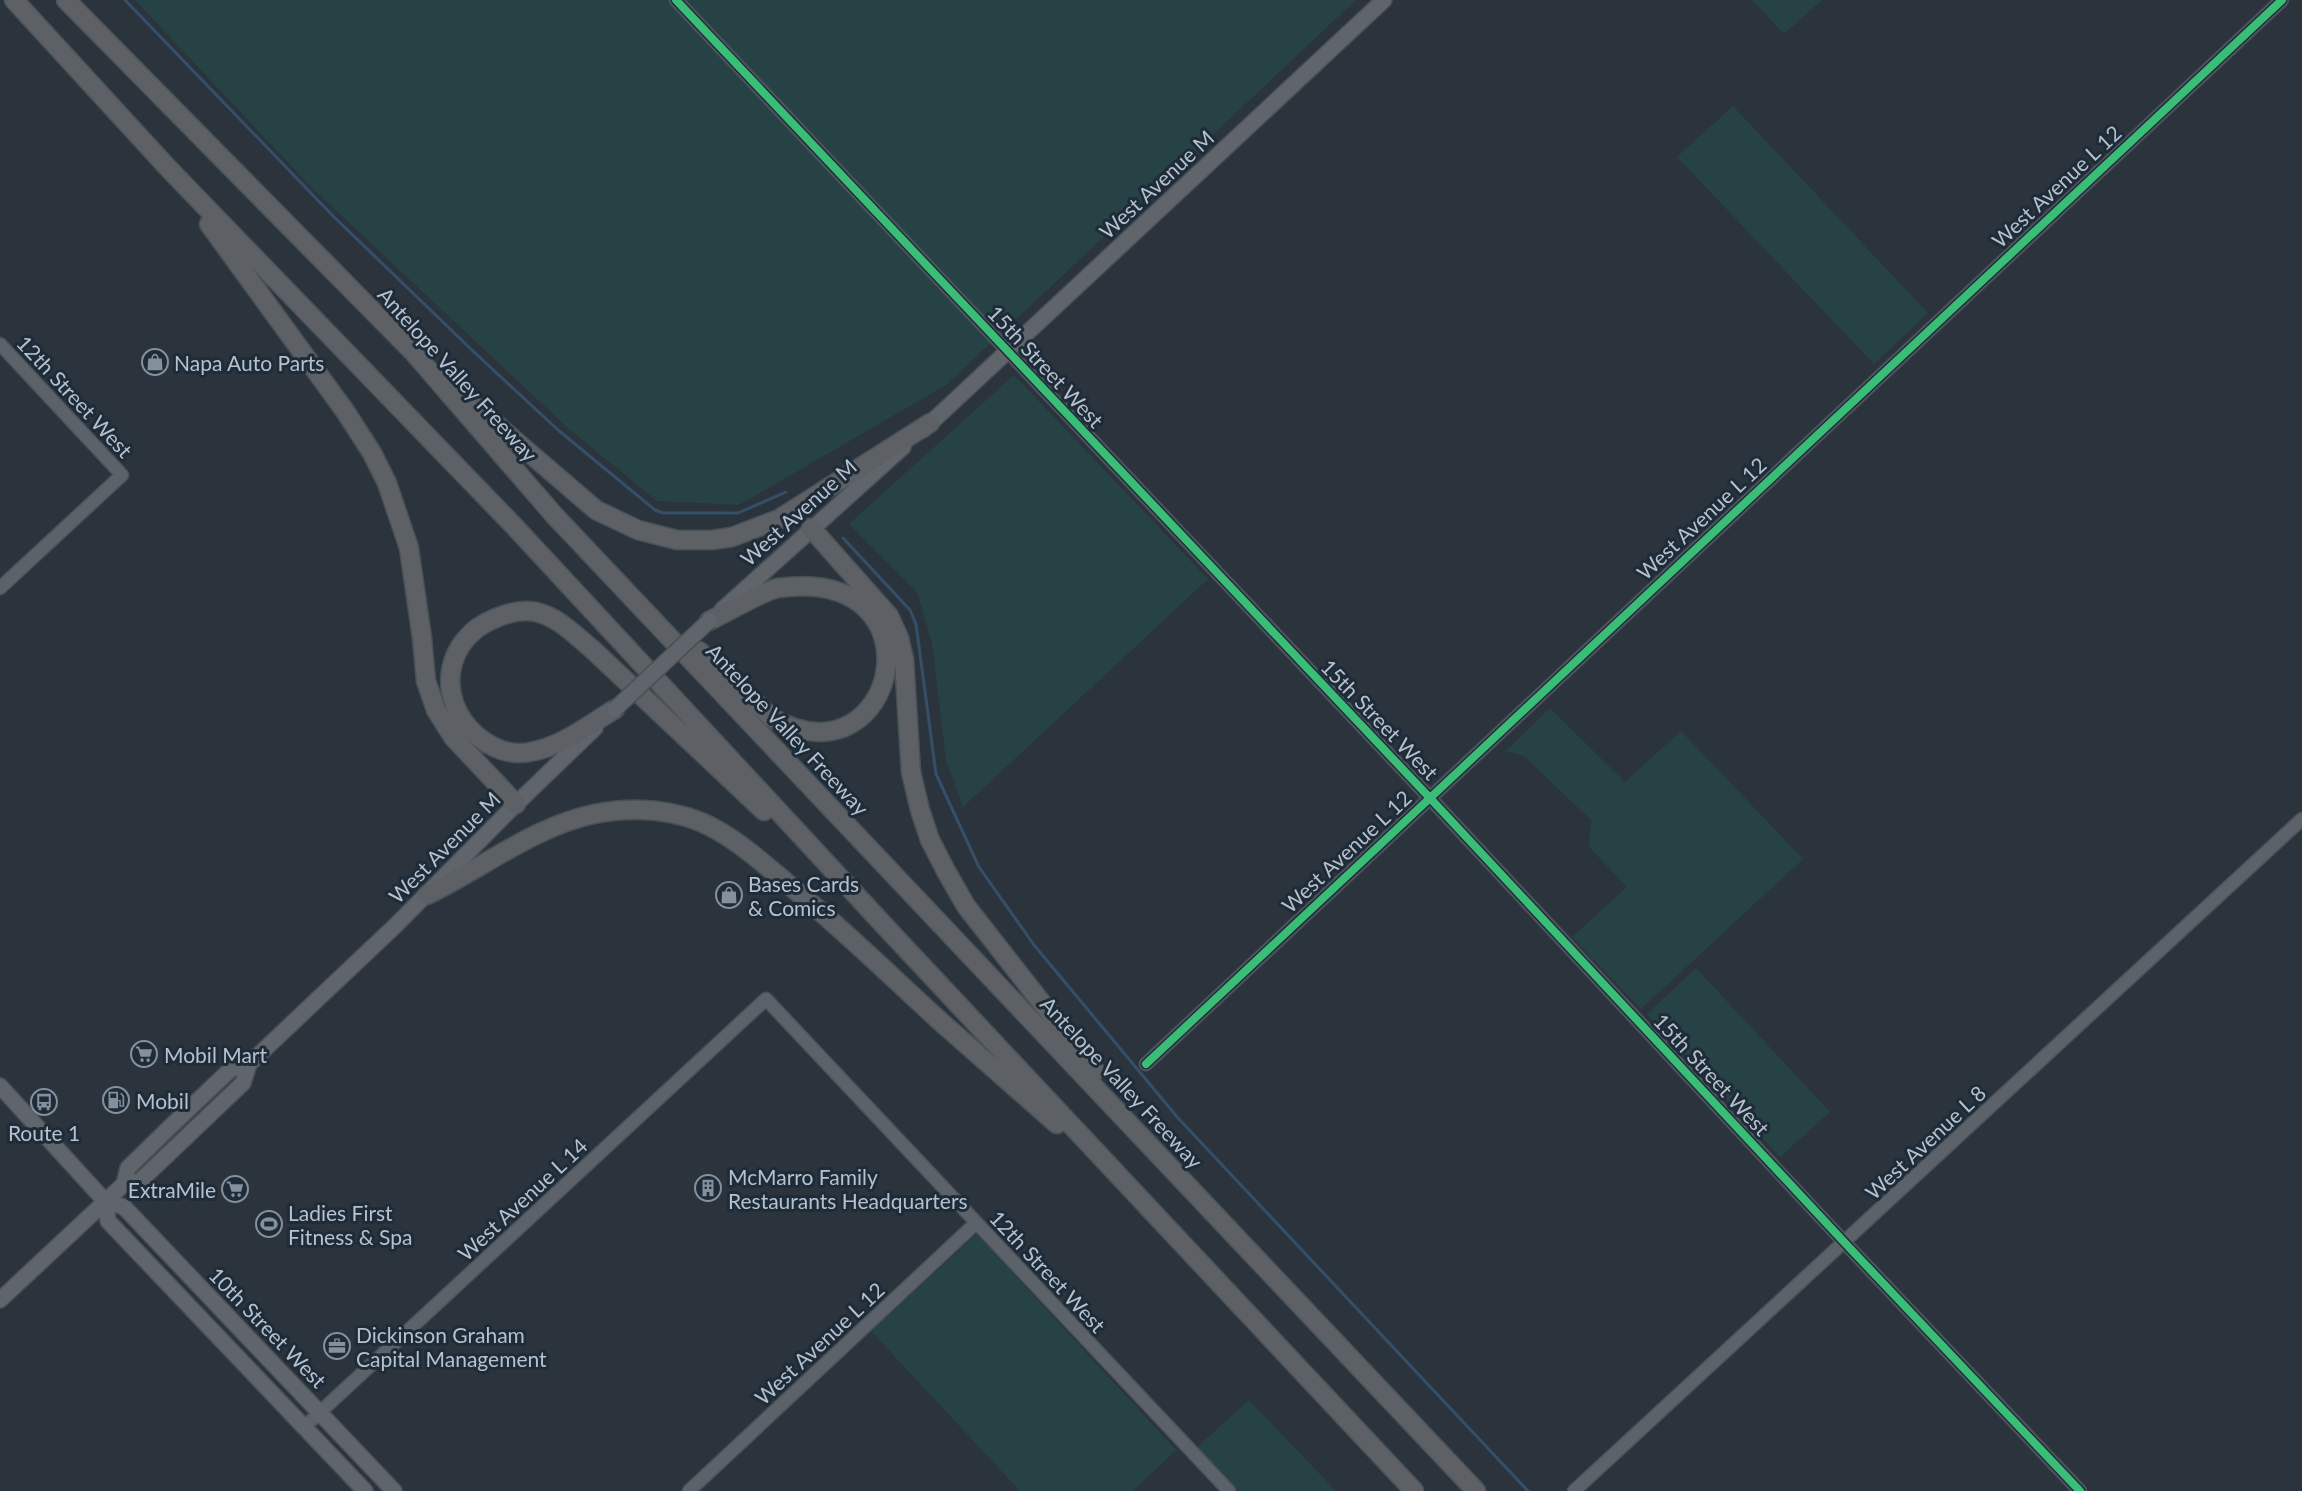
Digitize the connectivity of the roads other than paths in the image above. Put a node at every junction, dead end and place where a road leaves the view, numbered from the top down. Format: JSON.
{"nodes":[{"id":1,"x":14,"y":0,"type":"edge"},
{"id":2,"x":66,"y":0,"type":"edge"},
{"id":3,"x":676,"y":0,"type":"edge"},
{"id":4,"x":1384,"y":0,"type":"edge"},
{"id":5,"x":2282,"y":0,"type":"edge"},
{"id":6,"x":169,"y":169,"type":"junction"},
{"id":7,"x":0,"y":344,"type":"edge"},
{"id":8,"x":1008,"y":352,"type":"junction"},
{"id":9,"x":414,"y":353,"type":"junction"},
{"id":10,"x":930,"y":423,"type":"junction"},
{"id":11,"x":554,"y":515,"type":"junction"},
{"id":12,"x":811,"y":528,"type":"junction"},
{"id":13,"x":0,"y":588,"type":"edge"},
{"id":14,"x":709,"y":621,"type":"junction"},
{"id":15,"x":615,"y":709,"type":"junction"},
{"id":16,"x":1429,"y":796,"type":"junction"},
{"id":17,"x":516,"y":804,"type":"junction"},
{"id":18,"x":2302,"y":819,"type":"edge"},
{"id":19,"x":427,"y":895,"type":"junction"},
{"id":20,"x":871,"y":911,"type":"junction"},
{"id":21,"x":766,"y":999,"type":"joint"},
{"id":22,"x":1146,"y":1064,"type":"dead end"},
{"id":23,"x":0,"y":1086,"type":"edge"},
{"id":24,"x":1112,"y":1104,"type":"junction"},
{"id":25,"x":105,"y":1201,"type":"junction"},
{"id":26,"x":1142,"y":1201,"type":"junction"},
{"id":27,"x":976,"y":1223,"type":"junction"},
{"id":28,"x":1845,"y":1243,"type":"junction"},
{"id":29,"x":0,"y":1300,"type":"edge"},
{"id":30,"x":320,"y":1412,"type":"junction"},
{"id":31,"x":304,"y":1427,"type":"junction"},
{"id":32,"x":365,"y":1491,"type":"edge"},
{"id":33,"x":394,"y":1491,"type":"edge"},
{"id":34,"x":689,"y":1491,"type":"edge"},
{"id":35,"x":1229,"y":1491,"type":"edge"},
{"id":36,"x":1414,"y":1491,"type":"edge"},
{"id":37,"x":1476,"y":1491,"type":"edge"},
{"id":38,"x":1574,"y":1491,"type":"edge"},
{"id":39,"x":2080,"y":1491,"type":"edge"}],
"edges":[{"from":1,"to":6,"type":"highway"},
{"from":2,"to":9,"type":"highway","name":"Antelope Valley Freeway"},
{"from":3,"to":8,"type":"street","name":"15th Street West"},
{"from":4,"to":8,"type":"main road","name":"West Avenue M"},
{"from":5,"to":16,"type":"street","name":"West Avenue L 12"},
{"from":6,"to":17,"type":"highway"},
{"from":6,"to":20,"type":"highway"},
{"from":7,"to":13,"type":"street","name":"12th Street West"},
{"from":8,"to":10,"type":"main road","name":"West Avenue M"},
{"from":8,"to":16,"type":"street","name":"15th Street West"},
{"from":9,"to":10,"type":"highway"},
{"from":9,"to":11,"type":"highway","name":"Antelope Valley Freeway"},
{"from":10,"to":12,"type":"main road","name":"West Avenue M"},
{"from":11,"to":14,"type":"highway"},
{"from":11,"to":24,"type":"highway","name":"Antelope Valley Freeway"},
{"from":12,"to":14,"type":"main road","name":"West Avenue M"},
{"from":12,"to":24,"type":"highway"},
{"from":14,"to":15,"type":"main road","name":"West Avenue M","bridge":true},
{"from":15,"to":17,"type":"main road","name":"West Avenue M"},
{"from":15,"to":20,"type":"highway"},
{"from":16,"to":22,"type":"street","name":"West Avenue L 12"},
{"from":16,"to":28,"type":"street","name":"15th Street West"},
{"from":17,"to":19,"type":"main road","name":"West Avenue M"},
{"from":18,"to":28,"type":"street","name":"West Avenue L 8"},
{"from":19,"to":25,"type":"main road","name":"West Avenue M"},
{"from":19,"to":26,"type":"highway"},
{"from":20,"to":26,"type":"highway"},
{"from":21,"to":27,"type":"street","name":"12th Street West"},
{"from":21,"to":30,"type":"street","name":"West Avenue L 14"},
{"from":23,"to":25,"type":"main road","name":"10th Street West"},
{"from":24,"to":37,"type":"highway","name":"Antelope Valley Freeway"},
{"from":25,"to":29,"type":"main road","name":"West Avenue M"},
{"from":25,"to":30,"type":"main road","name":"10th Street West"},
{"from":25,"to":31,"type":"main road","name":"10th Street West"},
{"from":26,"to":36,"type":"highway"},
{"from":27,"to":34,"type":"street","name":"West Avenue L 12"},
{"from":27,"to":35,"type":"street","name":"12th Street West"},
{"from":28,"to":38,"type":"street","name":"West Avenue L 8"},
{"from":28,"to":39,"type":"street","name":"15th Street West"},
{"from":30,"to":31,"type":"street","name":"West Avenue L 14"},
{"from":30,"to":33,"type":"main road","name":"10th Street West"},
{"from":31,"to":32,"type":"main road","name":"10th Street West"}]}
